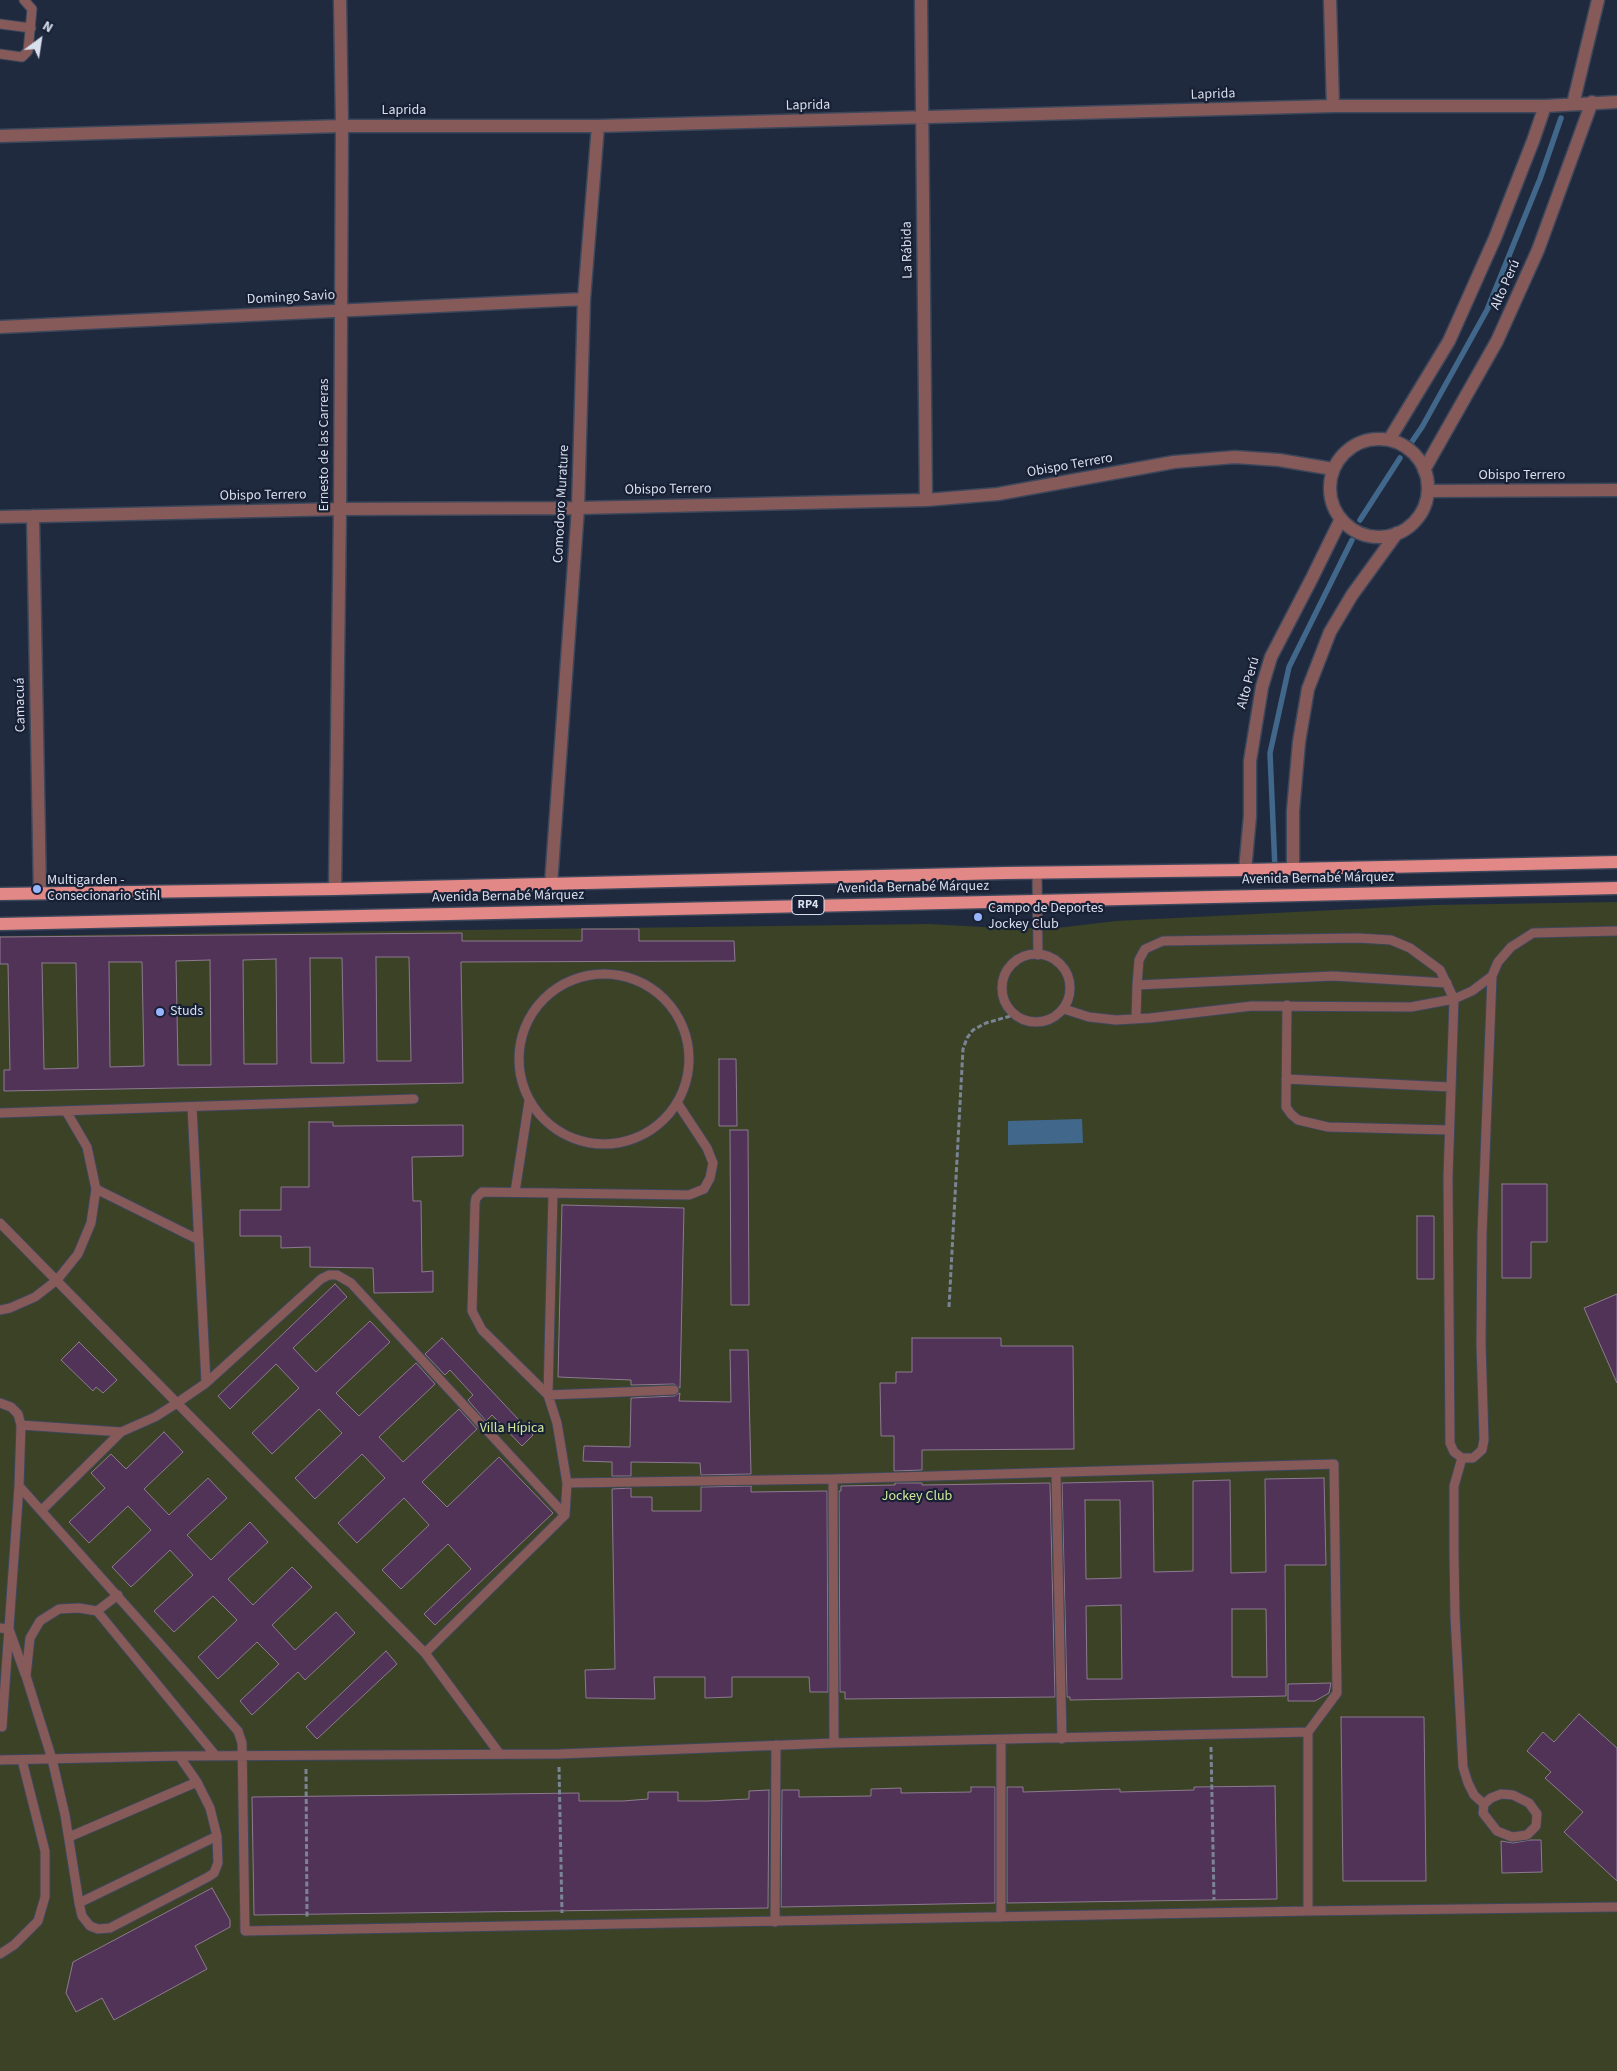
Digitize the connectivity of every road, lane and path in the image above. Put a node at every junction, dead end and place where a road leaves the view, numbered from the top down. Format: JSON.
{"nodes":[{"id":1,"x":24,"y":0,"type":"edge"},
{"id":2,"x":340,"y":0,"type":"edge"},
{"id":3,"x":921,"y":0,"type":"edge"},
{"id":4,"x":1330,"y":0,"type":"edge"},
{"id":5,"x":1598,"y":0,"type":"edge"},
{"id":6,"x":0,"y":24,"type":"edge"},
{"id":7,"x":31,"y":28,"type":"junction"},
{"id":8,"x":0,"y":54,"type":"edge"},
{"id":9,"x":1592,"y":102,"type":"junction"},
{"id":10,"x":1617,"y":102,"type":"edge"},
{"id":11,"x":1572,"y":104,"type":"junction"},
{"id":12,"x":1332,"y":106,"type":"junction"},
{"id":13,"x":1545,"y":106,"type":"junction"},
{"id":14,"x":922,"y":118,"type":"junction"},
{"id":15,"x":342,"y":126,"type":"junction"},
{"id":16,"x":598,"y":126,"type":"junction"},
{"id":17,"x":0,"y":136,"type":"edge"},
{"id":18,"x":584,"y":299,"type":"junction"},
{"id":19,"x":340,"y":311,"type":"junction"},
{"id":20,"x":0,"y":326,"type":"edge"},
{"id":21,"x":1389,"y":440,"type":"junction"},
{"id":22,"x":1333,"y":469,"type":"junction"},
{"id":23,"x":1424,"y":470,"type":"junction"},
{"id":24,"x":1617,"y":490,"type":"edge"},
{"id":25,"x":1428,"y":491,"type":"junction"},
{"id":26,"x":926,"y":500,"type":"junction"},
{"id":27,"x":578,"y":508,"type":"junction"},
{"id":28,"x":340,"y":509,"type":"junction"},
{"id":29,"x":33,"y":516,"type":"junction"},
{"id":30,"x":0,"y":517,"type":"edge"},
{"id":31,"x":1341,"y":519,"type":"junction"},
{"id":32,"x":1397,"y":533,"type":"junction"},
{"id":33,"x":1617,"y":862,"type":"edge"},
{"id":34,"x":1293,"y":868,"type":"junction"},
{"id":35,"x":1245,"y":870,"type":"junction"},
{"id":36,"x":1037,"y":873,"type":"junction"},
{"id":37,"x":551,"y":884,"type":"junction"},
{"id":38,"x":1617,"y":888,"type":"edge"},
{"id":39,"x":335,"y":889,"type":"junction"},
{"id":40,"x":40,"y":893,"type":"junction"},
{"id":41,"x":0,"y":894,"type":"edge"},
{"id":42,"x":1037,"y":901,"type":"junction"},
{"id":43,"x":0,"y":924,"type":"edge"},
{"id":44,"x":1617,"y":931,"type":"edge"},
{"id":45,"x":1038,"y":955,"type":"junction"},
{"id":46,"x":1492,"y":976,"type":"junction"},
{"id":47,"x":1448,"y":983,"type":"junction"},
{"id":48,"x":1137,"y":985,"type":"junction"},
{"id":49,"x":1454,"y":1000,"type":"junction"},
{"id":50,"x":1287,"y":1005,"type":"junction"},
{"id":51,"x":1064,"y":1009,"type":"junction"},
{"id":52,"x":1014,"y":1014,"type":"junction"},
{"id":53,"x":1136,"y":1019,"type":"junction"},
{"id":54,"x":1286,"y":1079,"type":"junction"},
{"id":55,"x":1450,"y":1087,"type":"junction"},
{"id":56,"x":414,"y":1099,"type":"dead end"},
{"id":57,"x":529,"y":1101,"type":"junction"},
{"id":58,"x":678,"y":1104,"type":"junction"},
{"id":59,"x":192,"y":1107,"type":"junction"},
{"id":60,"x":66,"y":1111,"type":"junction"},
{"id":61,"x":0,"y":1113,"type":"edge"},
{"id":62,"x":1449,"y":1130,"type":"junction"},
{"id":63,"x":96,"y":1189,"type":"junction"},
{"id":64,"x":515,"y":1192,"type":"junction"},
{"id":65,"x":553,"y":1194,"type":"junction"},
{"id":66,"x":0,"y":1223,"type":"edge"},
{"id":67,"x":199,"y":1240,"type":"junction"},
{"id":68,"x":57,"y":1280,"type":"junction"},
{"id":69,"x":949,"y":1307,"type":"dead end"},
{"id":70,"x":0,"y":1310,"type":"edge"},
{"id":71,"x":206,"y":1383,"type":"junction"},
{"id":72,"x":674,"y":1390,"type":"dead end"},
{"id":73,"x":548,"y":1395,"type":"junction"},
{"id":74,"x":0,"y":1402,"type":"edge"},
{"id":75,"x":177,"y":1403,"type":"junction"},
{"id":76,"x":21,"y":1425,"type":"junction"},
{"id":77,"x":121,"y":1432,"type":"junction"},
{"id":78,"x":1462,"y":1458,"type":"junction"},
{"id":79,"x":1056,"y":1473,"type":"junction"},
{"id":80,"x":832,"y":1479,"type":"junction"},
{"id":81,"x":567,"y":1483,"type":"junction"},
{"id":82,"x":19,"y":1486,"type":"junction"},
{"id":83,"x":42,"y":1510,"type":"junction"},
{"id":84,"x":564,"y":1515,"type":"junction"},
{"id":85,"x":118,"y":1595,"type":"junction"},
{"id":86,"x":97,"y":1611,"type":"junction"},
{"id":87,"x":4,"y":1628,"type":"edge"},
{"id":88,"x":425,"y":1654,"type":"junction"},
{"id":89,"x":26,"y":1676,"type":"junction"},
{"id":90,"x":2,"y":1726,"type":"dead end"},
{"id":91,"x":1308,"y":1732,"type":"junction"},
{"id":92,"x":1211,"y":1735,"type":"junction"},
{"id":93,"x":1062,"y":1739,"type":"junction"},
{"id":94,"x":1001,"y":1740,"type":"junction"},
{"id":95,"x":834,"y":1743,"type":"junction"},
{"id":96,"x":776,"y":1745,"type":"junction"},
{"id":97,"x":499,"y":1753,"type":"junction"},
{"id":98,"x":559,"y":1754,"type":"junction"},
{"id":99,"x":179,"y":1756,"type":"junction"},
{"id":100,"x":216,"y":1756,"type":"junction"},
{"id":101,"x":243,"y":1756,"type":"junction"},
{"id":102,"x":306,"y":1756,"type":"junction"},
{"id":103,"x":52,"y":1759,"type":"junction"},
{"id":104,"x":0,"y":1760,"type":"edge"},
{"id":105,"x":22,"y":1760,"type":"junction"},
{"id":106,"x":197,"y":1782,"type":"junction"},
{"id":107,"x":1484,"y":1804,"type":"junction"},
{"id":108,"x":217,"y":1836,"type":"junction"},
{"id":109,"x":69,"y":1837,"type":"junction"},
{"id":110,"x":78,"y":1903,"type":"junction"},
{"id":111,"x":1617,"y":1907,"type":"edge"},
{"id":112,"x":1308,"y":1911,"type":"junction"},
{"id":113,"x":1214,"y":1914,"type":"junction"},
{"id":114,"x":1001,"y":1917,"type":"junction"},
{"id":115,"x":775,"y":1922,"type":"junction"},
{"id":116,"x":562,"y":1926,"type":"junction"},
{"id":117,"x":307,"y":1930,"type":"junction"},
{"id":118,"x":0,"y":1954,"type":"edge"}],
"edges":[{"from":1,"to":7,"type":"lane"},
{"from":2,"to":15,"type":"street","name":"Ernesto de las Carreras"},
{"from":3,"to":14,"type":"street","name":"La Rábida"},
{"from":4,"to":12,"type":"street"},
{"from":5,"to":11,"type":"street"},
{"from":6,"to":7,"type":"lane"},
{"from":7,"to":8,"type":"lane"},
{"from":9,"to":10,"type":"street","name":"Laprida"},
{"from":9,"to":11,"type":"street","name":"Laprida"},
{"from":9,"to":23,"type":"street","name":"Alto Perú"},
{"from":11,"to":13,"type":"street","name":"Laprida"},
{"from":12,"to":13,"type":"street","name":"Laprida"},
{"from":12,"to":14,"type":"street","name":"Laprida"},
{"from":13,"to":21,"type":"street"},
{"from":14,"to":16,"type":"street","name":"Laprida"},
{"from":14,"to":26,"type":"street","name":"La Rábida"},
{"from":15,"to":16,"type":"street","name":"Laprida"},
{"from":15,"to":17,"type":"street","name":"Laprida"},
{"from":15,"to":19,"type":"street","name":"Ernesto de las Carreras"},
{"from":16,"to":18,"type":"street","name":"Comodoro Murature"},
{"from":18,"to":19,"type":"street","name":"Domingo Savio"},
{"from":18,"to":27,"type":"street","name":"Comodoro Murature"},
{"from":19,"to":20,"type":"street","name":"Domingo Savio"},
{"from":19,"to":28,"type":"street","name":"Ernesto de las Carreras"},
{"from":21,"to":22,"type":"street"},
{"from":21,"to":23,"type":"street"},
{"from":22,"to":26,"type":"street","name":"Obispo Terrero"},
{"from":22,"to":31,"type":"street"},
{"from":23,"to":25,"type":"street"},
{"from":24,"to":25,"type":"street","name":"Obispo Terrero"},
{"from":25,"to":32,"type":"street"},
{"from":26,"to":27,"type":"street","name":"Obispo Terrero"},
{"from":27,"to":28,"type":"street","name":"Obispo Terrero"},
{"from":27,"to":37,"type":"street","name":"Comodoro Murature"},
{"from":28,"to":29,"type":"street","name":"Obispo Terrero"},
{"from":28,"to":39,"type":"street","name":"Ernesto de las Carreras"},
{"from":29,"to":30,"type":"street","name":"Obispo Terrero"},
{"from":29,"to":40,"type":"street","name":"Camacuá"},
{"from":31,"to":32,"type":"street"},
{"from":31,"to":35,"type":"street","name":"Alto Perú"},
{"from":32,"to":34,"type":"street"},
{"from":33,"to":34,"type":"main road","name":"Avenida Bernabé Márquez","number":"RP4"},
{"from":34,"to":35,"type":"main road","name":"Avenida Bernabé Márquez","number":"RP4"},
{"from":35,"to":36,"type":"main road","name":"Avenida Bernabé Márquez","number":"RP4"},
{"from":36,"to":37,"type":"main road","name":"Avenida Bernabé Márquez","number":"RP4"},
{"from":36,"to":42,"type":"lane"},
{"from":37,"to":39,"type":"main road","name":"Avenida Bernabé Márquez","number":"RP4"},
{"from":38,"to":42,"type":"main road","name":"Avenida Bernabé Márquez","number":"RP4"},
{"from":39,"to":40,"type":"main road","name":"Avenida Bernabé Márquez","number":"RP4"},
{"from":40,"to":41,"type":"main road","name":"Avenida Bernabé Márquez","number":"RP4"},
{"from":42,"to":43,"type":"main road","name":"Avenida Bernabé Márquez","number":"RP4"},
{"from":42,"to":45,"type":"lane"},
{"from":44,"to":46,"type":"lane"},
{"from":45,"to":51,"type":"lane"},
{"from":45,"to":52,"type":"lane"},
{"from":46,"to":49,"type":"lane"},
{"from":46,"to":78,"type":"lane"},
{"from":47,"to":48,"type":"lane"},
{"from":47,"to":48,"type":"lane"},
{"from":47,"to":49,"type":"lane"},
{"from":48,"to":53,"type":"lane"},
{"from":49,"to":50,"type":"lane"},
{"from":49,"to":55,"type":"lane"},
{"from":50,"to":53,"type":"lane"},
{"from":50,"to":54,"type":"lane"},
{"from":51,"to":52,"type":"lane"},
{"from":51,"to":53,"type":"lane"},
{"from":52,"to":69,"type":"path"},
{"from":54,"to":55,"type":"lane"},
{"from":54,"to":62,"type":"lane"},
{"from":55,"to":62,"type":"lane"},
{"from":56,"to":59,"type":"lane"},
{"from":57,"to":58,"type":"lane"},
{"from":57,"to":58,"type":"lane"},
{"from":57,"to":64,"type":"lane"},
{"from":58,"to":65,"type":"lane"},
{"from":59,"to":60,"type":"lane"},
{"from":59,"to":67,"type":"lane"},
{"from":60,"to":61,"type":"lane"},
{"from":60,"to":63,"type":"lane"},
{"from":62,"to":78,"type":"lane"},
{"from":63,"to":67,"type":"lane"},
{"from":63,"to":68,"type":"lane"},
{"from":64,"to":65,"type":"lane"},
{"from":64,"to":73,"type":"lane"},
{"from":65,"to":73,"type":"lane"},
{"from":66,"to":68,"type":"lane"},
{"from":67,"to":71,"type":"lane"},
{"from":68,"to":70,"type":"lane"},
{"from":68,"to":75,"type":"lane"},
{"from":71,"to":75,"type":"lane"},
{"from":71,"to":84,"type":"lane"},
{"from":72,"to":73,"type":"lane"},
{"from":73,"to":81,"type":"lane"},
{"from":74,"to":76,"type":"lane"},
{"from":75,"to":77,"type":"lane"},
{"from":75,"to":88,"type":"lane"},
{"from":76,"to":77,"type":"lane"},
{"from":76,"to":82,"type":"lane"},
{"from":77,"to":83,"type":"lane"},
{"from":78,"to":107,"type":"lane"},
{"from":79,"to":80,"type":"lane"},
{"from":79,"to":91,"type":"lane"},
{"from":79,"to":93,"type":"lane"},
{"from":80,"to":81,"type":"lane"},
{"from":80,"to":95,"type":"lane"},
{"from":81,"to":84,"type":"lane"},
{"from":82,"to":83,"type":"lane"},
{"from":82,"to":87,"type":"lane"},
{"from":83,"to":85,"type":"lane"},
{"from":84,"to":88,"type":"lane"},
{"from":85,"to":86,"type":"lane"},
{"from":85,"to":101,"type":"lane"},
{"from":86,"to":89,"type":"lane"},
{"from":86,"to":100,"type":"lane"},
{"from":87,"to":89,"type":"lane"},
{"from":87,"to":90,"type":"lane"},
{"from":88,"to":97,"type":"lane"},
{"from":89,"to":103,"type":"lane"},
{"from":91,"to":92,"type":"lane"},
{"from":91,"to":112,"type":"lane"},
{"from":92,"to":93,"type":"lane"},
{"from":92,"to":113,"type":"path"},
{"from":93,"to":94,"type":"lane"},
{"from":94,"to":95,"type":"lane"},
{"from":94,"to":114,"type":"lane"},
{"from":95,"to":96,"type":"lane"},
{"from":96,"to":98,"type":"lane"},
{"from":96,"to":115,"type":"lane"},
{"from":97,"to":98,"type":"lane"},
{"from":97,"to":102,"type":"lane"},
{"from":98,"to":116,"type":"path"},
{"from":99,"to":100,"type":"lane"},
{"from":99,"to":103,"type":"lane"},
{"from":99,"to":106,"type":"lane"},
{"from":100,"to":101,"type":"lane"},
{"from":101,"to":102,"type":"lane"},
{"from":101,"to":117,"type":"lane"},
{"from":102,"to":117,"type":"path"},
{"from":103,"to":105,"type":"lane"},
{"from":103,"to":109,"type":"lane"},
{"from":104,"to":105,"type":"lane"},
{"from":105,"to":118,"type":"lane"},
{"from":106,"to":108,"type":"lane"},
{"from":106,"to":109,"type":"lane"},
{"from":107,"to":107,"type":"lane"},
{"from":108,"to":110,"type":"lane"},
{"from":108,"to":110,"type":"lane"},
{"from":109,"to":110,"type":"lane"},
{"from":111,"to":112,"type":"lane"},
{"from":112,"to":113,"type":"lane"},
{"from":113,"to":114,"type":"lane"},
{"from":114,"to":115,"type":"lane"},
{"from":115,"to":116,"type":"lane"},
{"from":116,"to":117,"type":"lane"}]}
